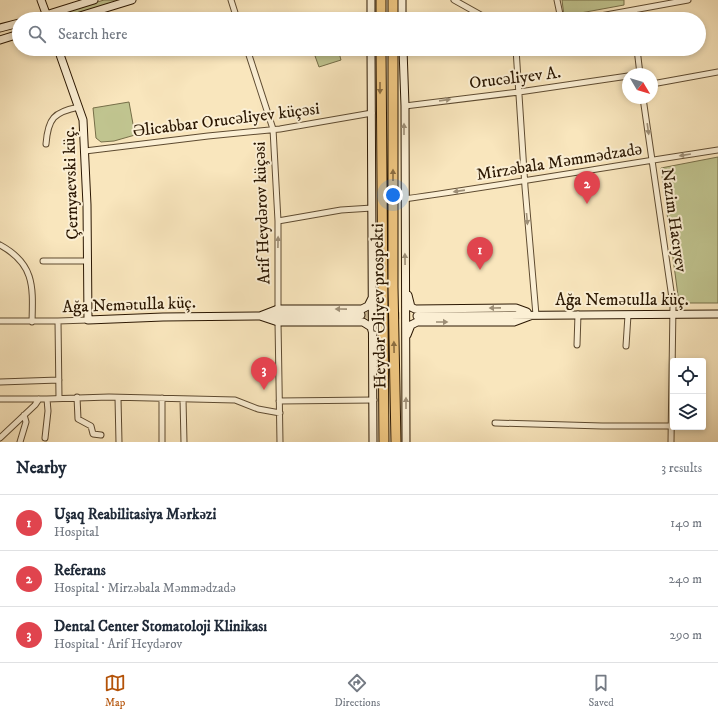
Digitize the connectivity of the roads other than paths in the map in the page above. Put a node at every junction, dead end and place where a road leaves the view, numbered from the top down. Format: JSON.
{"nodes":[{"id":1,"x":42,"y":0,"type":"edge"},
{"id":2,"x":94,"y":0,"type":"edge"},
{"id":3,"x":132,"y":0,"type":"edge"},
{"id":4,"x":231,"y":0,"type":"edge"},
{"id":5,"x":371,"y":0,"type":"edge"},
{"id":6,"x":381,"y":0,"type":"edge"},
{"id":7,"x":393,"y":0,"type":"edge"},
{"id":8,"x":402,"y":0,"type":"edge"},
{"id":9,"x":454,"y":0,"type":"edge"},
{"id":10,"x":557,"y":0,"type":"edge"},
{"id":11,"x":688,"y":0,"type":"edge"},
{"id":12,"x":632,"y":11,"type":"joint"},
{"id":13,"x":46,"y":12,"type":"edge"},
{"id":14,"x":62,"y":12,"type":"edge"},
{"id":15,"x":93,"y":12,"type":"edge"},
{"id":16,"x":235,"y":12,"type":"edge"},
{"id":17,"x":371,"y":12,"type":"edge"},
{"id":18,"x":381,"y":12,"type":"edge"},
{"id":19,"x":393,"y":12,"type":"edge"},
{"id":20,"x":402,"y":12,"type":"edge"},
{"id":21,"x":475,"y":12,"type":"edge"},
{"id":22,"x":560,"y":12,"type":"edge"},
{"id":23,"x":626,"y":12,"type":"edge"},
{"id":24,"x":12,"y":25,"type":"edge"},
{"id":25,"x":0,"y":28,"type":"edge"},
{"id":26,"x":12,"y":36,"type":"edge"},
{"id":27,"x":0,"y":40,"type":"edge"},
{"id":28,"x":61,"y":56,"type":"edge"},
{"id":29,"x":249,"y":56,"type":"edge"},
{"id":30,"x":371,"y":56,"type":"edge"},
{"id":31,"x":381,"y":56,"type":"edge"},
{"id":32,"x":393,"y":56,"type":"edge"},
{"id":33,"x":403,"y":56,"type":"edge"},
{"id":34,"x":516,"y":56,"type":"edge"},
{"id":35,"x":637,"y":56,"type":"edge"},
{"id":36,"x":639,"y":68,"type":"edge"},
{"id":37,"x":718,"y":72,"type":"edge"},
{"id":38,"x":622,"y":77,"type":"edge"},
{"id":39,"x":658,"y":83,"type":"edge"},
{"id":40,"x":519,"y":92,"type":"junction"},
{"id":41,"x":644,"y":104,"type":"edge"},
{"id":42,"x":79,"y":106,"type":"junction"},
{"id":43,"x":404,"y":106,"type":"junction"},
{"id":44,"x":372,"y":113,"type":"junction"},
{"id":45,"x":273,"y":129,"type":"junction"},
{"id":46,"x":46,"y":144,"type":"dead end"},
{"id":47,"x":718,"y":150,"type":"edge"},
{"id":48,"x":85,"y":151,"type":"junction"},
{"id":49,"x":652,"y":161,"type":"junction"},
{"id":50,"x":524,"y":180,"type":"junction"},
{"id":51,"x":404,"y":199,"type":"junction"},
{"id":52,"x":372,"y":208,"type":"junction"},
{"id":53,"x":278,"y":221,"type":"junction"},
{"id":54,"x":0,"y":245,"type":"edge"},
{"id":55,"x":43,"y":261,"type":"dead end"},
{"id":56,"x":88,"y":261,"type":"junction"},
{"id":57,"x":405,"y":278,"type":"junction"},
{"id":58,"x":373,"y":296,"type":"junction"},
{"id":59,"x":278,"y":309,"type":"junction"},
{"id":60,"x":531,"y":314,"type":"junction"},
{"id":61,"x":578,"y":314,"type":"junction"},
{"id":62,"x":673,"y":314,"type":"junction"},
{"id":63,"x":718,"y":314,"type":"edge"},
{"id":64,"x":628,"y":315,"type":"junction"},
{"id":65,"x":260,"y":316,"type":"junction"},
{"id":66,"x":361,"y":316,"type":"tunnel mouth"},
{"id":67,"x":417,"y":316,"type":"tunnel mouth"},
{"id":68,"x":88,"y":320,"type":"junction"},
{"id":69,"x":0,"y":321,"type":"edge"},
{"id":70,"x":58,"y":321,"type":"junction"},
{"id":71,"x":32,"y":322,"type":"junction"},
{"id":72,"x":278,"y":322,"type":"junction"},
{"id":73,"x":373,"y":334,"type":"junction"},
{"id":74,"x":405,"y":345,"type":"junction"},
{"id":75,"x":577,"y":345,"type":"dead end"},
{"id":76,"x":626,"y":346,"type":"dead end"},
{"id":77,"x":59,"y":380,"type":"junction"},
{"id":78,"x":0,"y":382,"type":"edge"},
{"id":79,"x":672,"y":394,"type":"edge"},
{"id":80,"x":77,"y":397,"type":"junction"},
{"id":81,"x":59,"y":398,"type":"junction"},
{"id":82,"x":118,"y":398,"type":"junction"},
{"id":83,"x":162,"y":398,"type":"junction"},
{"id":84,"x":0,"y":399,"type":"edge"},
{"id":85,"x":39,"y":399,"type":"junction"},
{"id":86,"x":47,"y":399,"type":"junction"},
{"id":87,"x":183,"y":399,"type":"junction"},
{"id":88,"x":374,"y":400,"type":"junction"},
{"id":89,"x":279,"y":401,"type":"junction"},
{"id":90,"x":280,"y":413,"type":"junction"},
{"id":91,"x":24,"y":415,"type":"junction"},
{"id":92,"x":495,"y":423,"type":"dead end"},
{"id":93,"x":670,"y":426,"type":"edge"},
{"id":94,"x":671,"y":430,"type":"edge"},
{"id":95,"x":101,"y":435,"type":"dead end"},
{"id":96,"x":0,"y":438,"type":"edge"},
{"id":97,"x":45,"y":438,"type":"dead end"},
{"id":98,"x":20,"y":442,"type":"edge"},
{"id":99,"x":119,"y":442,"type":"edge"},
{"id":100,"x":162,"y":442,"type":"edge"},
{"id":101,"x":184,"y":442,"type":"edge"},
{"id":102,"x":280,"y":442,"type":"edge"},
{"id":103,"x":373,"y":442,"type":"edge"},
{"id":104,"x":384,"y":442,"type":"edge"},
{"id":105,"x":396,"y":442,"type":"edge"},
{"id":106,"x":406,"y":442,"type":"edge"},
{"id":107,"x":671,"y":442,"type":"edge"}],
"edges":[{"from":1,"to":13,"type":"street"},
{"from":2,"to":14,"type":"street"},
{"from":3,"to":15,"type":"street"},
{"from":4,"to":16,"type":"street"},
{"from":5,"to":17,"type":"street"},
{"from":6,"to":18,"type":"highway"},
{"from":7,"to":19,"type":"highway"},
{"from":8,"to":20,"type":"street"},
{"from":9,"to":21,"type":"street"},
{"from":10,"to":22,"type":"street"},
{"from":11,"to":12,"type":"street"},
{"from":12,"to":23,"type":"street"},
{"from":24,"to":25,"type":"street"},
{"from":26,"to":27,"type":"street"},
{"from":28,"to":42,"type":"street","name":"Çernyaevski küç."},
{"from":29,"to":45,"type":"street","name":"Arif Heydərov küçəsi"},
{"from":30,"to":44,"type":"street"},
{"from":31,"to":104,"type":"highway","name":"Heydər Əliyev prospekti","one_way":true},
{"from":105,"to":32,"type":"highway","name":"Heydər Əliyev prospekti","one_way":true},
{"from":33,"to":43,"type":"street"},
{"from":34,"to":40,"type":"street"},
{"from":35,"to":36,"type":"street"},
{"from":37,"to":39,"type":"street"},
{"from":38,"to":40,"type":"street","name":"Orucəliyev A."},
{"from":43,"to":40,"type":"street","name":"Orucəliyev A.","one_way":true},
{"from":40,"to":50,"type":"street"},
{"from":41,"to":49,"type":"street","name":"Nazim Hacıyev","one_way":true},
{"from":42,"to":46,"type":"street"},
{"from":42,"to":48,"type":"street","name":"Çernyaevski küç."},
{"from":51,"to":43,"type":"street","one_way":true},
{"from":44,"to":45,"type":"street","name":"Əlicabbar Orucəliyev küçəsi"},
{"from":44,"to":52,"type":"street"},
{"from":45,"to":48,"type":"street","name":"Əlicabbar Orucəliyev küçəsi"},
{"from":45,"to":53,"type":"street","name":"Arif Heydərov küçəsi"},
{"from":47,"to":49,"type":"street","name":"Mirzəbala Məmmədzadə","one_way":true},
{"from":48,"to":56,"type":"street","name":"Çernyaevski küç."},
{"from":49,"to":50,"type":"street","name":"Mirzəbala Məmmədzadə"},
{"from":49,"to":62,"type":"street","name":"Nazim Hacıyev"},
{"from":50,"to":51,"type":"street","name":"Mirzəbala Məmmədzadə","one_way":true},
{"from":50,"to":60,"type":"street","one_way":true},
{"from":57,"to":51,"type":"street","one_way":true},
{"from":52,"to":53,"type":"street"},
{"from":52,"to":58,"type":"street"},
{"from":59,"to":53,"type":"street","name":"Arif Heydərov küçəsi","one_way":true},
{"from":54,"to":71,"type":"street"},
{"from":55,"to":56,"type":"street"},
{"from":56,"to":68,"type":"street","name":"Çernyaevski küç."},
{"from":60,"to":57,"type":"street","one_way":true},
{"from":57,"to":74,"type":"street"},
{"from":58,"to":59,"type":"street","one_way":true},
{"from":58,"to":73,"type":"street"},
{"from":59,"to":65,"type":"street","name":"Ağa Nemətulla küç."},
{"from":60,"to":61,"type":"street","name":"Ağa Nemətulla küç."},
{"from":60,"to":67,"type":"street","name":"Ağa Nemətulla küç."},
{"from":74,"to":60,"type":"street","one_way":true},
{"from":61,"to":64,"type":"street","name":"Ağa Nemətulla küç."},
{"from":61,"to":75,"type":"street"},
{"from":62,"to":63,"type":"street","name":"Ağa Nemətulla küç."},
{"from":62,"to":64,"type":"street","name":"Ağa Nemətulla küç."},
{"from":62,"to":79,"type":"street","name":"Nazim Hacıyev"},
{"from":64,"to":76,"type":"street"},
{"from":65,"to":66,"type":"street"},
{"from":65,"to":68,"type":"street","name":"Ağa Nemətulla küç."},
{"from":65,"to":72,"type":"street","name":"Ağa Nemətulla küç."},
{"from":68,"to":70,"type":"street","name":"Ağa Nemətulla küç."},
{"from":69,"to":71,"type":"street","name":"Ağa Nemətulla küç."},
{"from":70,"to":71,"type":"street","name":"Ağa Nemətulla küç."},
{"from":70,"to":77,"type":"street"},
{"from":72,"to":73,"type":"street","name":"Ağa Nemətulla küç."},
{"from":72,"to":89,"type":"street"},
{"from":73,"to":88,"type":"street"},
{"from":106,"to":74,"type":"street","one_way":true},
{"from":77,"to":78,"type":"street"},
{"from":77,"to":81,"type":"street"},
{"from":80,"to":81,"type":"street"},
{"from":80,"to":82,"type":"street"},
{"from":80,"to":95,"type":"street"},
{"from":81,"to":86,"type":"street"},
{"from":82,"to":83,"type":"street"},
{"from":82,"to":99,"type":"street"},
{"from":83,"to":87,"type":"street"},
{"from":83,"to":100,"type":"street"},
{"from":84,"to":85,"type":"street"},
{"from":85,"to":86,"type":"street"},
{"from":85,"to":91,"type":"street"},
{"from":86,"to":97,"type":"street"},
{"from":87,"to":90,"type":"street"},
{"from":87,"to":101,"type":"street"},
{"from":88,"to":89,"type":"street"},
{"from":88,"to":103,"type":"street"},
{"from":89,"to":90,"type":"street"},
{"from":90,"to":102,"type":"street"},
{"from":91,"to":96,"type":"street"},
{"from":91,"to":98,"type":"street"},
{"from":92,"to":93,"type":"street"},
{"from":94,"to":107,"type":"street","name":"Nazim Hacıyev"}]}
